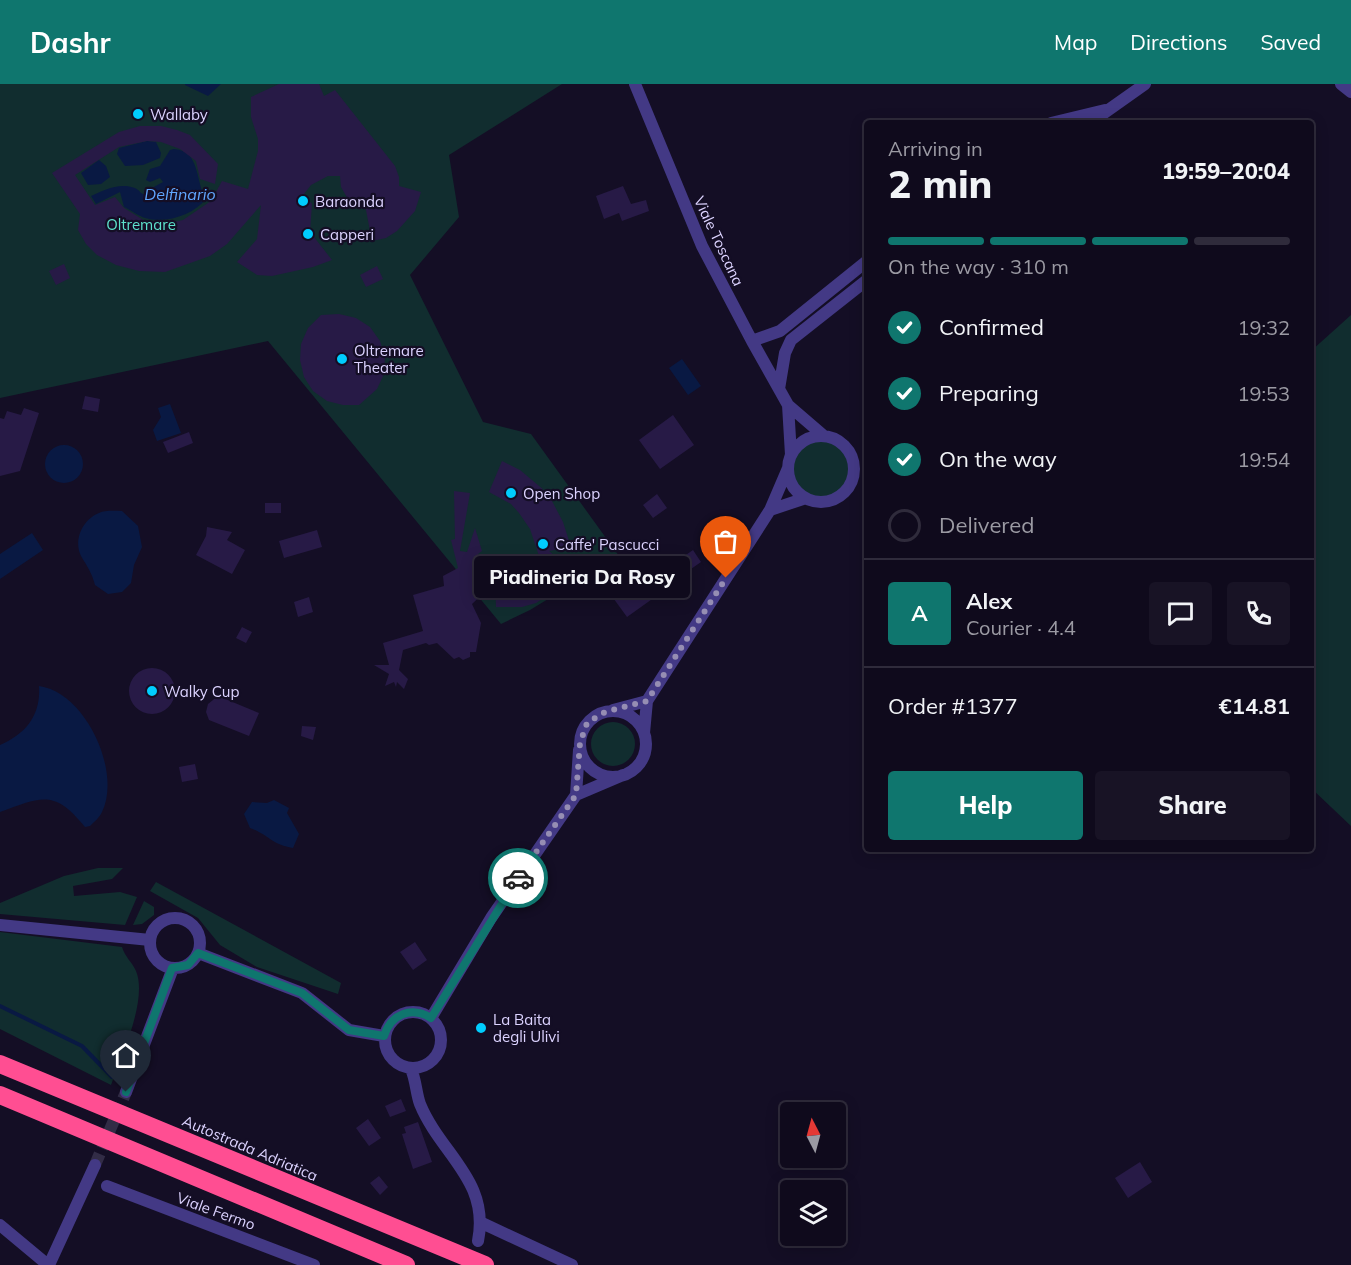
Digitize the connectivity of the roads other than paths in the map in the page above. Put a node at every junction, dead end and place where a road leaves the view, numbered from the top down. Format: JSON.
{"nodes":[{"id":1,"x":635,"y":84,"type":"edge"},
{"id":2,"x":1145,"y":84,"type":"edge"},
{"id":3,"x":1341,"y":84,"type":"edge"},
{"id":4,"x":1351,"y":92,"type":"edge"},
{"id":5,"x":1113,"y":109,"type":"junction"},
{"id":6,"x":1065,"y":120,"type":"edge"},
{"id":7,"x":1095,"y":120,"type":"edge"},
{"id":8,"x":864,"y":263,"type":"edge"},
{"id":9,"x":864,"y":282,"type":"edge"},
{"id":10,"x":752,"y":341,"type":"junction"},
{"id":11,"x":779,"y":389,"type":"junction"},
{"id":12,"x":788,"y":405,"type":"junction"},
{"id":13,"x":824,"y":436,"type":"junction"},
{"id":14,"x":790,"y":462,"type":"junction"},
{"id":15,"x":806,"y":498,"type":"junction"},
{"id":16,"x":770,"y":510,"type":"junction"},
{"id":17,"x":647,"y":701,"type":"junction"},
{"id":18,"x":605,"y":712,"type":"junction"},
{"id":19,"x":644,"y":733,"type":"junction"},
{"id":20,"x":580,"y":743,"type":"junction"},
{"id":21,"x":623,"y":775,"type":"junction"},
{"id":22,"x":576,"y":795,"type":"junction"},
{"id":23,"x":0,"y":925,"type":"edge"},
{"id":24,"x":150,"y":940,"type":"junction"},
{"id":25,"x":198,"y":953,"type":"junction"},
{"id":26,"x":172,"y":968,"type":"junction"},
{"id":27,"x":431,"y":1018,"type":"junction"},
{"id":28,"x":384,"y":1036,"type":"junction"},
{"id":29,"x":0,"y":1064,"type":"edge"},
{"id":30,"x":411,"y":1069,"type":"junction"},
{"id":31,"x":126,"y":1092,"type":"tunnel mouth"},
{"id":32,"x":0,"y":1095,"type":"edge"},
{"id":33,"x":95,"y":1165,"type":"tunnel mouth"},
{"id":34,"x":107,"y":1186,"type":"dead end"},
{"id":35,"x":482,"y":1223,"type":"junction"},
{"id":36,"x":0,"y":1225,"type":"edge"},
{"id":37,"x":478,"y":1241,"type":"dead end"},
{"id":38,"x":49,"y":1265,"type":"edge"},
{"id":39,"x":314,"y":1265,"type":"edge"},
{"id":40,"x":406,"y":1265,"type":"edge"},
{"id":41,"x":485,"y":1265,"type":"edge"},
{"id":42,"x":572,"y":1265,"type":"edge"}],
"edges":[{"from":1,"to":10,"type":"street","name":"Viale Toscana"},
{"from":2,"to":5,"type":"street"},
{"from":3,"to":4,"type":"street"},
{"from":5,"to":6,"type":"street"},
{"from":5,"to":7,"type":"street"},
{"from":8,"to":10,"type":"street"},
{"from":9,"to":11,"type":"street"},
{"from":10,"to":11,"type":"street","name":"Viale Toscana"},
{"from":11,"to":12,"type":"street","name":"Viale Toscana"},
{"from":12,"to":13,"type":"street","name":"Viale Toscana"},
{"from":12,"to":14,"type":"street","name":"Viale Toscana"},
{"from":13,"to":14,"type":"street"},
{"from":13,"to":15,"type":"street"},
{"from":14,"to":15,"type":"street"},
{"from":14,"to":16,"type":"street"},
{"from":15,"to":16,"type":"street"},
{"from":16,"to":17,"type":"street"},
{"from":17,"to":18,"type":"street"},
{"from":17,"to":19,"type":"street"},
{"from":18,"to":19,"type":"street"},
{"from":18,"to":20,"type":"street"},
{"from":19,"to":21,"type":"street"},
{"from":20,"to":21,"type":"street"},
{"from":20,"to":22,"type":"street"},
{"from":21,"to":22,"type":"street"},
{"from":22,"to":27,"type":"street"},
{"from":23,"to":24,"type":"street"},
{"from":24,"to":25,"type":"street"},
{"from":24,"to":26,"type":"street"},
{"from":25,"to":26,"type":"street"},
{"from":25,"to":28,"type":"street"},
{"from":26,"to":31,"type":"street"},
{"from":27,"to":28,"type":"street"},
{"from":27,"to":30,"type":"street"},
{"from":28,"to":30,"type":"street"},
{"from":29,"to":41,"type":"highway","name":"Autostrada Adriatica"},
{"from":30,"to":35,"type":"street"},
{"from":32,"to":40,"type":"highway"},
{"from":33,"to":38,"type":"street"},
{"from":34,"to":39,"type":"street","name":"Viale Fermo"},
{"from":35,"to":37,"type":"street"},
{"from":35,"to":42,"type":"street"},
{"from":36,"to":38,"type":"street"}]}
